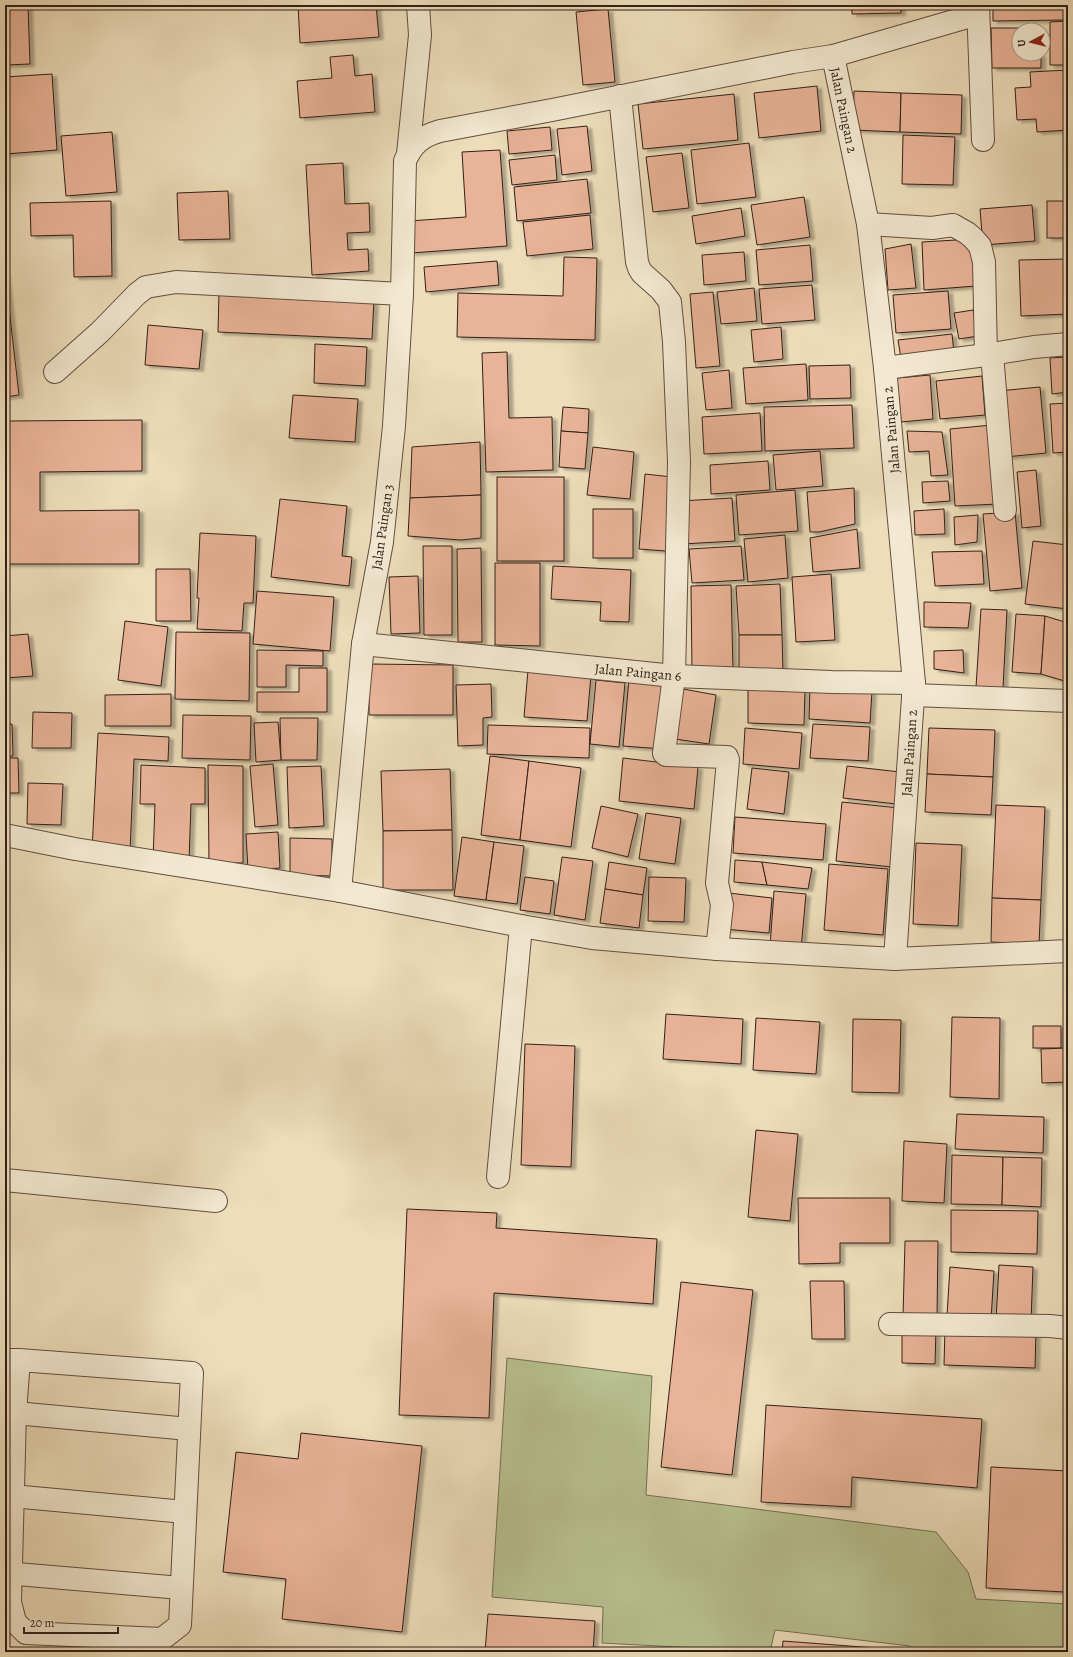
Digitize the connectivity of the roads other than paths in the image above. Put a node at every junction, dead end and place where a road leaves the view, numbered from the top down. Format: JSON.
{"nodes":[{"id":1,"x":418,"y":5,"type":"edge"},
{"id":2,"x":978,"y":9,"type":"edge"},
{"id":3,"x":833,"y":56,"type":"junction"},
{"id":4,"x":620,"y":96,"type":"junction"},
{"id":5,"x":984,"y":140,"type":"dead end"},
{"id":6,"x":407,"y":158,"type":"junction"},
{"id":7,"x":868,"y":224,"type":"junction"},
{"id":8,"x":402,"y":294,"type":"junction"},
{"id":9,"x":1068,"y":344,"type":"edge"},
{"id":10,"x":989,"y":354,"type":"junction"},
{"id":11,"x":885,"y":368,"type":"junction"},
{"id":12,"x":55,"y":372,"type":"dead end"},
{"id":13,"x":1005,"y":510,"type":"dead end"},
{"id":14,"x":363,"y":644,"type":"junction"},
{"id":15,"x":674,"y":676,"type":"junction"},
{"id":16,"x":914,"y":689,"type":"junction"},
{"id":17,"x":1068,"y":701,"type":"edge"},
{"id":18,"x":5,"y":835,"type":"edge"},
{"id":19,"x":340,"y":891,"type":"junction"},
{"id":20,"x":521,"y":926,"type":"junction"},
{"id":21,"x":716,"y":949,"type":"junction"},
{"id":22,"x":1068,"y":951,"type":"edge"},
{"id":23,"x":895,"y":959,"type":"junction"},
{"id":24,"x":498,"y":1177,"type":"dead end"},
{"id":25,"x":5,"y":1180,"type":"edge"},
{"id":26,"x":216,"y":1201,"type":"dead end"},
{"id":27,"x":890,"y":1324,"type":"dead end"},
{"id":28,"x":1068,"y":1328,"type":"edge"},
{"id":29,"x":12,"y":1360,"type":"edge"},
{"id":30,"x":15,"y":1413,"type":"junction"},
{"id":31,"x":189,"y":1429,"type":"junction"},
{"id":32,"x":12,"y":1496,"type":"junction"},
{"id":33,"x":185,"y":1512,"type":"junction"},
{"id":34,"x":8,"y":1573,"type":"edge"},
{"id":35,"x":181,"y":1588,"type":"junction"}],
"edges":[{"from":1,"to":6,"type":"street","name":"Jalan Paingan 3"},
{"from":2,"to":3,"type":"street","name":"Jalan Paingan 2"},
{"from":2,"to":5,"type":"street"},
{"from":3,"to":4,"type":"street"},
{"from":3,"to":7,"type":"street","name":"Jalan Paingan 2"},
{"from":4,"to":6,"type":"street"},
{"from":4,"to":15,"type":"street"},
{"from":6,"to":8,"type":"street","name":"Jalan Paingan 3"},
{"from":7,"to":10,"type":"street"},
{"from":7,"to":11,"type":"street","name":"Jalan Paingan 2"},
{"from":8,"to":12,"type":"street"},
{"from":8,"to":14,"type":"street","name":"Jalan Paingan 3"},
{"from":9,"to":10,"type":"street"},
{"from":10,"to":11,"type":"street"},
{"from":10,"to":13,"type":"street"},
{"from":11,"to":16,"type":"street","name":"Jalan Paingan 2"},
{"from":14,"to":15,"type":"street","name":"Jalan Paingan 6"},
{"from":14,"to":19,"type":"street","name":"Jalan Paingan 3"},
{"from":15,"to":16,"type":"street","name":"Jalan Paingan 6"},
{"from":15,"to":21,"type":"street"},
{"from":16,"to":17,"type":"street","name":"Jalan Paingan 6"},
{"from":16,"to":23,"type":"street","name":"Jalan Paingan 2"},
{"from":18,"to":19,"type":"street"},
{"from":19,"to":20,"type":"street"},
{"from":20,"to":21,"type":"street"},
{"from":20,"to":24,"type":"street"},
{"from":21,"to":23,"type":"street"},
{"from":22,"to":23,"type":"street"},
{"from":25,"to":26,"type":"street"},
{"from":27,"to":28,"type":"street"},
{"from":29,"to":30,"type":"street"},
{"from":29,"to":31,"type":"street"},
{"from":30,"to":31,"type":"street"},
{"from":30,"to":32,"type":"street"},
{"from":31,"to":33,"type":"street"},
{"from":32,"to":33,"type":"street"},
{"from":32,"to":34,"type":"street"},
{"from":33,"to":35,"type":"street"},
{"from":34,"to":35,"type":"street"},
{"from":34,"to":35,"type":"street"}]}
